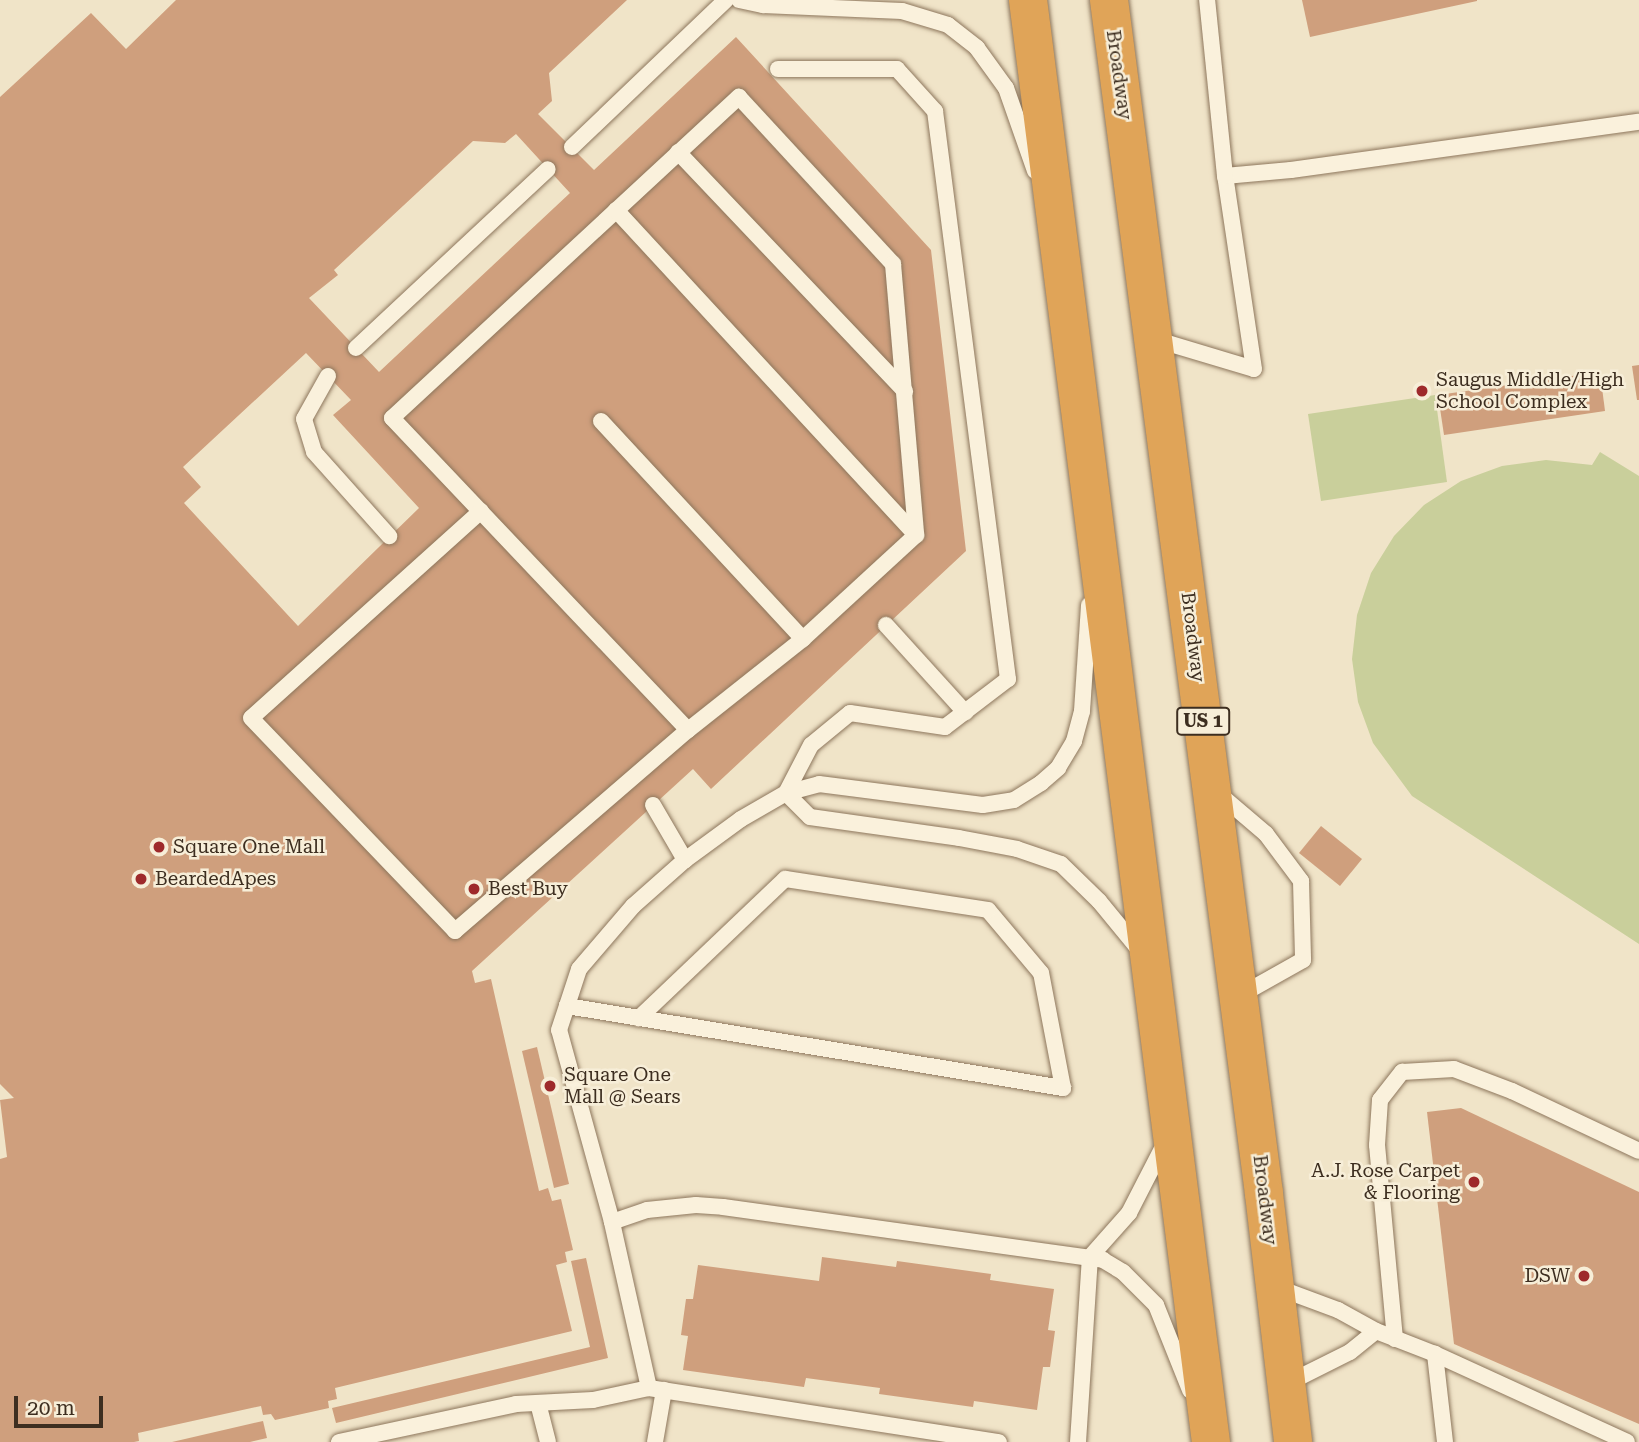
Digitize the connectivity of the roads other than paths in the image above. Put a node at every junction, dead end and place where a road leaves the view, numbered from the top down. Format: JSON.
{"nodes":[{"id":1,"x":726,"y":0,"type":"edge"},
{"id":2,"x":739,"y":0,"type":"edge"},
{"id":3,"x":1028,"y":0,"type":"edge"},
{"id":4,"x":1109,"y":0,"type":"edge"},
{"id":5,"x":1207,"y":0,"type":"edge"},
{"id":6,"x":778,"y":69,"type":"dead end"},
{"id":7,"x":1639,"y":122,"type":"edge"},
{"id":8,"x":572,"y":147,"type":"dead end"},
{"id":9,"x":678,"y":152,"type":"junction"},
{"id":10,"x":548,"y":169,"type":"dead end"},
{"id":11,"x":1225,"y":176,"type":"junction"},
{"id":12,"x":616,"y":210,"type":"junction"},
{"id":13,"x":1059,"y":241,"type":"junction"},
{"id":14,"x":1154,"y":339,"type":"junction"},
{"id":15,"x":356,"y":348,"type":"dead end"},
{"id":16,"x":328,"y":376,"type":"dead end"},
{"id":17,"x":905,"y":391,"type":"junction"},
{"id":18,"x":600,"y":421,"type":"dead end"},
{"id":19,"x":481,"y":512,"type":"junction"},
{"id":20,"x":1095,"y":522,"type":"junction"},
{"id":21,"x":916,"y":535,"type":"junction"},
{"id":22,"x":389,"y":536,"type":"dead end"},
{"id":23,"x":886,"y":625,"type":"dead end"},
{"id":24,"x":803,"y":639,"type":"junction"},
{"id":25,"x":965,"y":712,"type":"junction"},
{"id":26,"x":688,"y":730,"type":"junction"},
{"id":27,"x":1212,"y":787,"type":"junction"},
{"id":28,"x":786,"y":793,"type":"junction"},
{"id":29,"x":653,"y":805,"type":"dead end"},
{"id":30,"x":685,"y":860,"type":"junction"},
{"id":31,"x":1151,"y":963,"type":"junction"},
{"id":32,"x":1239,"y":996,"type":"junction"},
{"id":33,"x":567,"y":1006,"type":"junction"},
{"id":34,"x":639,"y":1018,"type":"junction"},
{"id":35,"x":1172,"y":1130,"type":"junction"},
{"id":36,"x":1639,"y":1151,"type":"edge"},
{"id":37,"x":612,"y":1222,"type":"junction"},
{"id":38,"x":1090,"y":1256,"type":"junction"},
{"id":39,"x":1276,"y":1287,"type":"junction"},
{"id":40,"x":1376,"y":1331,"type":"junction"},
{"id":41,"x":1395,"y":1339,"type":"junction"},
{"id":42,"x":1435,"y":1354,"type":"junction"},
{"id":43,"x":1287,"y":1383,"type":"junction"},
{"id":44,"x":656,"y":1389,"type":"junction"},
{"id":45,"x":538,"y":1403,"type":"junction"},
{"id":46,"x":897,"y":1434,"type":"edge"},
{"id":47,"x":376,"y":1437,"type":"edge"},
{"id":48,"x":1211,"y":1441,"type":"edge"},
{"id":49,"x":339,"y":1442,"type":"edge"},
{"id":50,"x":548,"y":1442,"type":"edge"},
{"id":51,"x":655,"y":1442,"type":"edge"},
{"id":52,"x":999,"y":1442,"type":"edge"},
{"id":53,"x":1079,"y":1442,"type":"edge"},
{"id":54,"x":1293,"y":1442,"type":"edge"},
{"id":55,"x":1444,"y":1442,"type":"edge"},
{"id":56,"x":1627,"y":1442,"type":"edge"}],
"edges":[{"from":1,"to":8,"type":"lane"},
{"from":2,"to":13,"type":"lane"},
{"from":3,"to":13,"type":"highway"},
{"from":4,"to":14,"type":"highway","name":"Broadway","number":"US 1"},
{"from":5,"to":11,"type":"lane"},
{"from":6,"to":25,"type":"lane"},
{"from":7,"to":11,"type":"lane"},
{"from":9,"to":12,"type":"lane"},
{"from":9,"to":17,"type":"lane"},
{"from":9,"to":17,"type":"lane"},
{"from":10,"to":15,"type":"lane"},
{"from":11,"to":14,"type":"lane"},
{"from":12,"to":19,"type":"lane"},
{"from":12,"to":21,"type":"lane"},
{"from":13,"to":20,"type":"highway"},
{"from":14,"to":27,"type":"highway","name":"Broadway","number":"US 1"},
{"from":16,"to":22,"type":"lane"},
{"from":17,"to":21,"type":"lane"},
{"from":18,"to":24,"type":"lane"},
{"from":19,"to":26,"type":"lane"},
{"from":19,"to":26,"type":"lane"},
{"from":20,"to":28,"type":"lane"},
{"from":20,"to":31,"type":"highway"},
{"from":21,"to":24,"type":"lane"},
{"from":23,"to":25,"type":"lane"},
{"from":24,"to":26,"type":"lane"},
{"from":25,"to":28,"type":"lane"},
{"from":27,"to":32,"type":"highway","name":"Broadway","number":"US 1"},
{"from":27,"to":32,"type":"lane"},
{"from":28,"to":30,"type":"lane"},
{"from":28,"to":31,"type":"lane"},
{"from":29,"to":30,"type":"lane"},
{"from":30,"to":33,"type":"lane"},
{"from":31,"to":35,"type":"highway"},
{"from":32,"to":39,"type":"highway","name":"Broadway","number":"US 1"},
{"from":33,"to":34,"type":"lane"},
{"from":33,"to":37,"type":"lane"},
{"from":34,"to":34,"type":"lane"},
{"from":35,"to":38,"type":"lane"},
{"from":35,"to":48,"type":"highway"},
{"from":36,"to":41,"type":"lane"},
{"from":37,"to":38,"type":"lane"},
{"from":37,"to":44,"type":"lane"},
{"from":38,"to":48,"type":"lane"},
{"from":38,"to":53,"type":"lane"},
{"from":39,"to":40,"type":"lane"},
{"from":39,"to":43,"type":"highway","name":"Broadway","number":"US 1"},
{"from":40,"to":41,"type":"lane"},
{"from":40,"to":43,"type":"lane"},
{"from":41,"to":42,"type":"lane"},
{"from":42,"to":55,"type":"lane"},
{"from":42,"to":56,"type":"lane"},
{"from":43,"to":54,"type":"highway","name":"Broadway","number":"US 1"},
{"from":44,"to":45,"type":"lane"},
{"from":44,"to":46,"type":"lane"},
{"from":44,"to":51,"type":"lane"},
{"from":45,"to":47,"type":"lane"},
{"from":45,"to":50,"type":"lane"},
{"from":46,"to":52,"type":"lane"},
{"from":47,"to":49,"type":"lane"}]}
